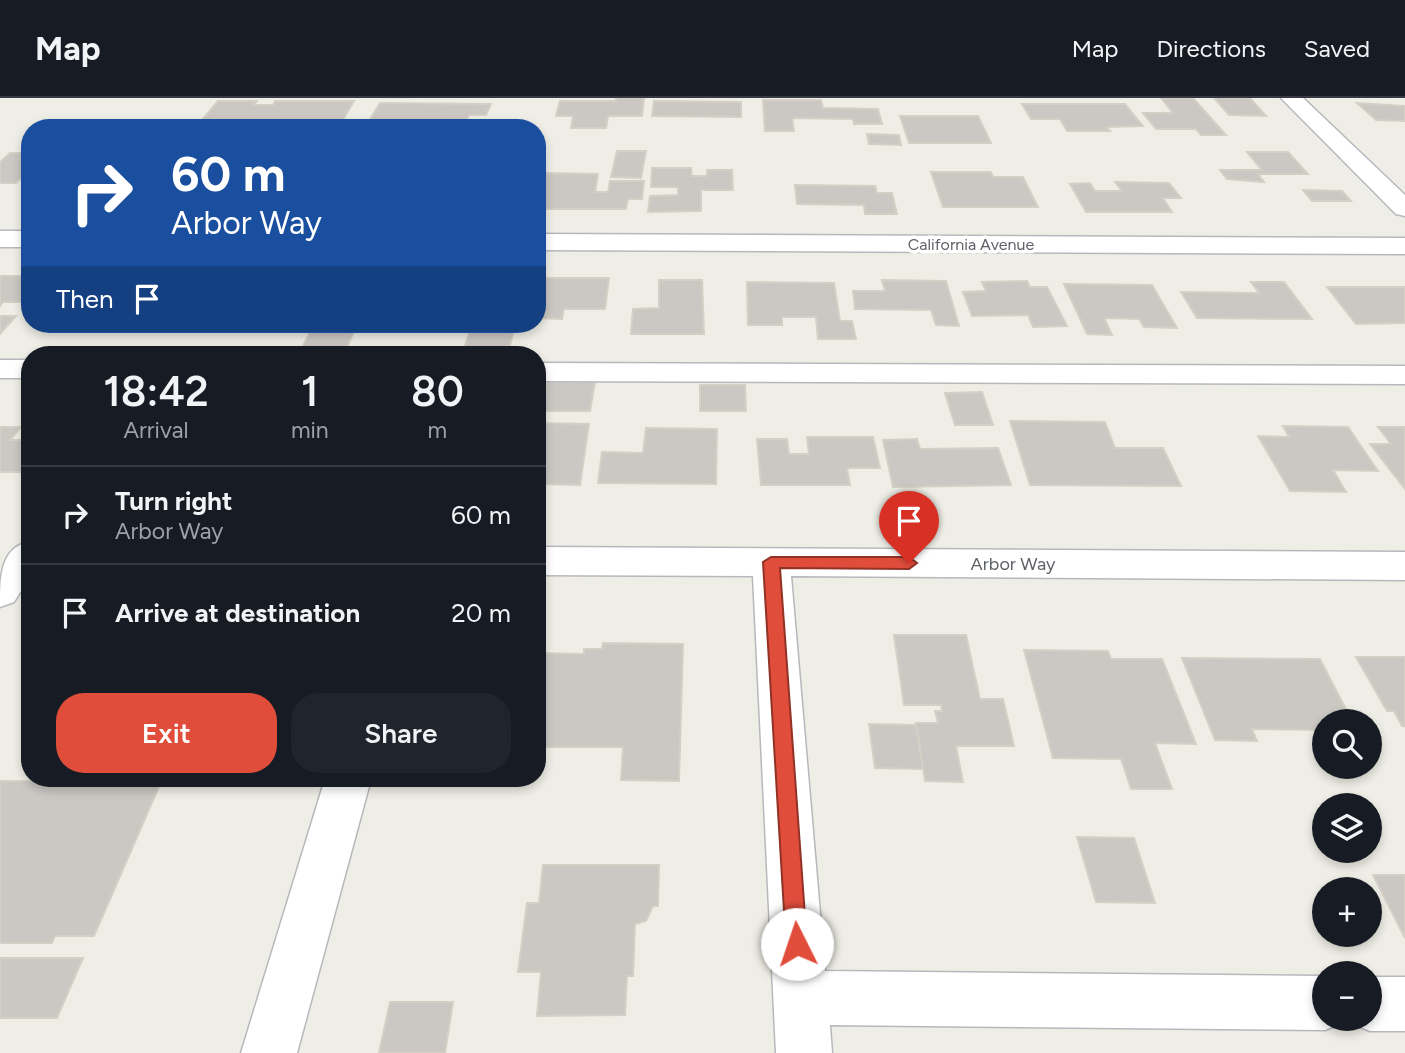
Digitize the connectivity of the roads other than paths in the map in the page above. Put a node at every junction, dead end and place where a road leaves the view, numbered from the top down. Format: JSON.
{"nodes":[{"id":1,"x":1291,"y":98,"type":"edge"},
{"id":2,"x":1405,"y":208,"type":"edge"},
{"id":3,"x":0,"y":239,"type":"edge"},
{"id":4,"x":21,"y":239,"type":"edge"},
{"id":5,"x":546,"y":242,"type":"edge"},
{"id":6,"x":1405,"y":246,"type":"edge"},
{"id":7,"x":0,"y":369,"type":"edge"},
{"id":8,"x":21,"y":369,"type":"edge"},
{"id":9,"x":546,"y":372,"type":"edge"},
{"id":10,"x":1405,"y":375,"type":"edge"},
{"id":11,"x":17,"y":558,"type":"edge"},
{"id":12,"x":546,"y":561,"type":"edge"},
{"id":13,"x":771,"y":562,"type":"junction"},
{"id":14,"x":1405,"y":566,"type":"edge"},
{"id":15,"x":0,"y":592,"type":"edge"},
{"id":16,"x":346,"y":787,"type":"edge"},
{"id":17,"x":800,"y":998,"type":"junction"},
{"id":18,"x":1312,"y":1003,"type":"edge"},
{"id":19,"x":1382,"y":1004,"type":"edge"},
{"id":20,"x":1405,"y":1004,"type":"edge"},
{"id":21,"x":269,"y":1053,"type":"edge"},
{"id":22,"x":804,"y":1053,"type":"edge"}],
"edges":[{"from":1,"to":2,"type":"street"},
{"from":3,"to":4,"type":"street"},
{"from":5,"to":6,"type":"street","name":"California Avenue"},
{"from":7,"to":8,"type":"street"},
{"from":9,"to":10,"type":"street"},
{"from":11,"to":15,"type":"street"},
{"from":12,"to":13,"type":"street","name":"Arbor Way"},
{"from":13,"to":14,"type":"street","name":"Arbor Way"},
{"from":13,"to":17,"type":"street"},
{"from":16,"to":21,"type":"street"},
{"from":17,"to":18,"type":"street"},
{"from":17,"to":22,"type":"street"},
{"from":19,"to":20,"type":"street"}]}
